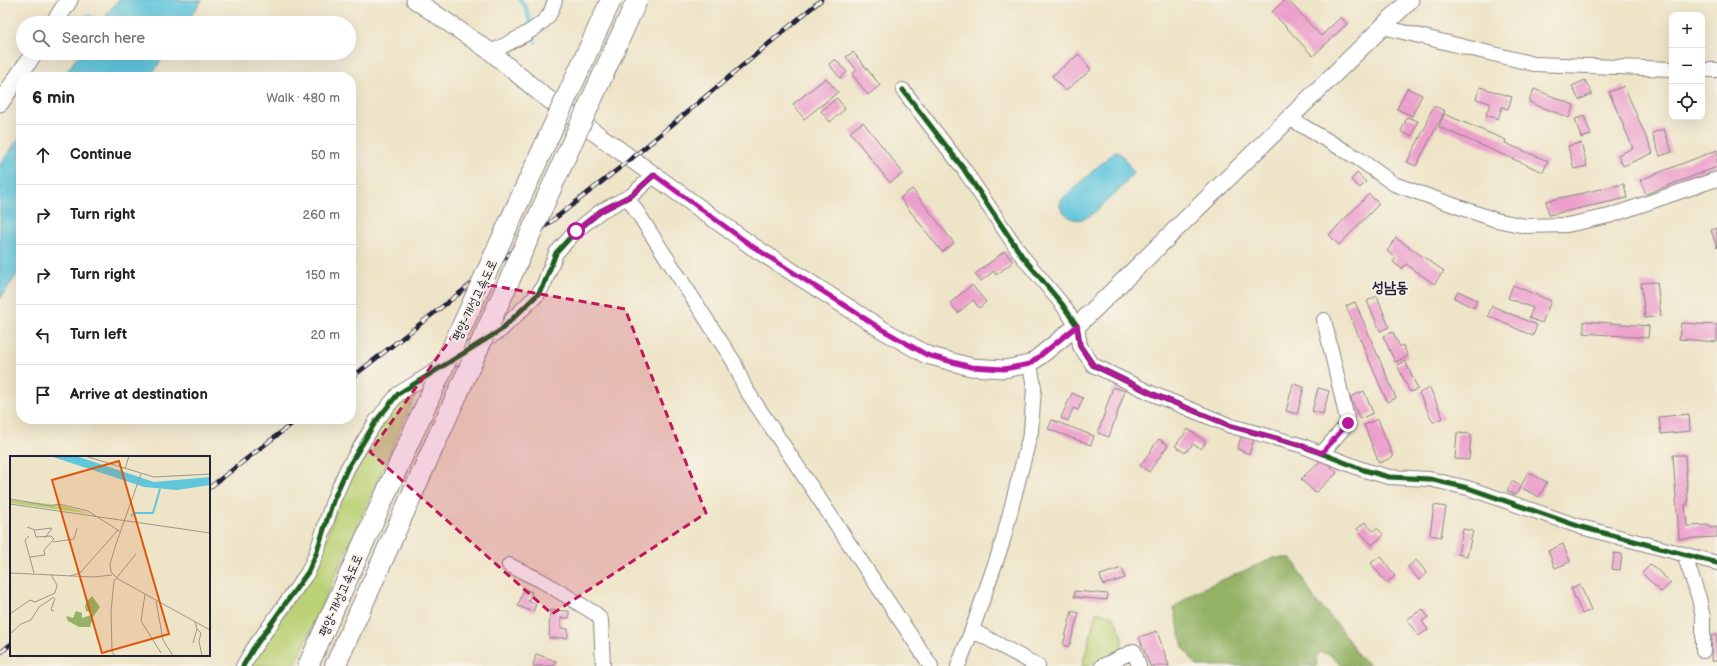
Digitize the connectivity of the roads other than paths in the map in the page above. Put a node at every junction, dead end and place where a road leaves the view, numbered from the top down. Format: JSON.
{"nodes":[{"id":1,"x":69,"y":0,"type":"edge"},
{"id":2,"x":415,"y":0,"type":"edge"},
{"id":3,"x":555,"y":0,"type":"edge"},
{"id":4,"x":611,"y":0,"type":"edge"},
{"id":5,"x":637,"y":0,"type":"edge"},
{"id":6,"x":1410,"y":0,"type":"edge"},
{"id":7,"x":59,"y":16,"type":"edge"},
{"id":8,"x":1383,"y":27,"type":"junction"},
{"id":9,"x":491,"y":52,"type":"junction"},
{"id":10,"x":29,"y":60,"type":"edge"},
{"id":11,"x":1669,"y":69,"type":"edge"},
{"id":12,"x":1705,"y":70,"type":"edge"},
{"id":13,"x":1717,"y":70,"type":"edge"},
{"id":14,"x":21,"y":72,"type":"edge"},
{"id":15,"x":16,"y":80,"type":"edge"},
{"id":16,"x":903,"y":90,"type":"dead end"},
{"id":17,"x":0,"y":104,"type":"edge"},
{"id":18,"x":1289,"y":118,"type":"junction"},
{"id":19,"x":654,"y":175,"type":"junction"},
{"id":20,"x":1717,"y":179,"type":"edge"},
{"id":21,"x":628,"y":198,"type":"junction"},
{"id":22,"x":1324,"y":320,"type":"dead end"},
{"id":23,"x":1077,"y":326,"type":"junction"},
{"id":24,"x":1030,"y":364,"type":"junction"},
{"id":25,"x":1322,"y":453,"type":"junction"},
{"id":26,"x":1684,"y":554,"type":"junction"},
{"id":27,"x":1717,"y":563,"type":"edge"},
{"id":28,"x":509,"y":565,"type":"dead end"},
{"id":29,"x":972,"y":630,"type":"junction"},
{"id":30,"x":1703,"y":651,"type":"dead end"},
{"id":31,"x":243,"y":666,"type":"edge"},
{"id":32,"x":308,"y":666,"type":"edge"},
{"id":33,"x":335,"y":666,"type":"edge"},
{"id":34,"x":603,"y":666,"type":"edge"},
{"id":35,"x":931,"y":666,"type":"edge"},
{"id":36,"x":958,"y":666,"type":"edge"},
{"id":37,"x":1038,"y":666,"type":"edge"},
{"id":38,"x":1102,"y":666,"type":"edge"},
{"id":39,"x":1139,"y":666,"type":"edge"}],
"edges":[{"from":1,"to":7,"type":"main road"},
{"from":2,"to":9,"type":"main road"},
{"from":3,"to":9,"type":"street"},
{"from":4,"to":32,"type":"highway","name":"평양-개성고속도로","bridge":true},
{"from":5,"to":33,"type":"highway","name":"평양-개성고속도로","bridge":true},
{"from":6,"to":8,"type":"main road"},
{"from":8,"to":11,"type":"street"},
{"from":8,"to":18,"type":"main road"},
{"from":9,"to":19,"type":"main road"},
{"from":10,"to":14,"type":"main road"},
{"from":12,"to":13,"type":"street"},
{"from":15,"to":17,"type":"main road"},
{"from":16,"to":23,"type":"street"},
{"from":18,"to":20,"type":"street"},
{"from":18,"to":23,"type":"main road"},
{"from":19,"to":21,"type":"street"},
{"from":19,"to":24,"type":"main road"},
{"from":21,"to":31,"type":"street"},
{"from":21,"to":35,"type":"street"},
{"from":22,"to":25,"type":"street"},
{"from":23,"to":24,"type":"main road"},
{"from":23,"to":25,"type":"street"},
{"from":24,"to":29,"type":"street"},
{"from":25,"to":26,"type":"street"},
{"from":26,"to":27,"type":"street"},
{"from":26,"to":30,"type":"street"},
{"from":28,"to":34,"type":"street"},
{"from":29,"to":36,"type":"street"},
{"from":29,"to":37,"type":"street"},
{"from":38,"to":39,"type":"street"}]}
